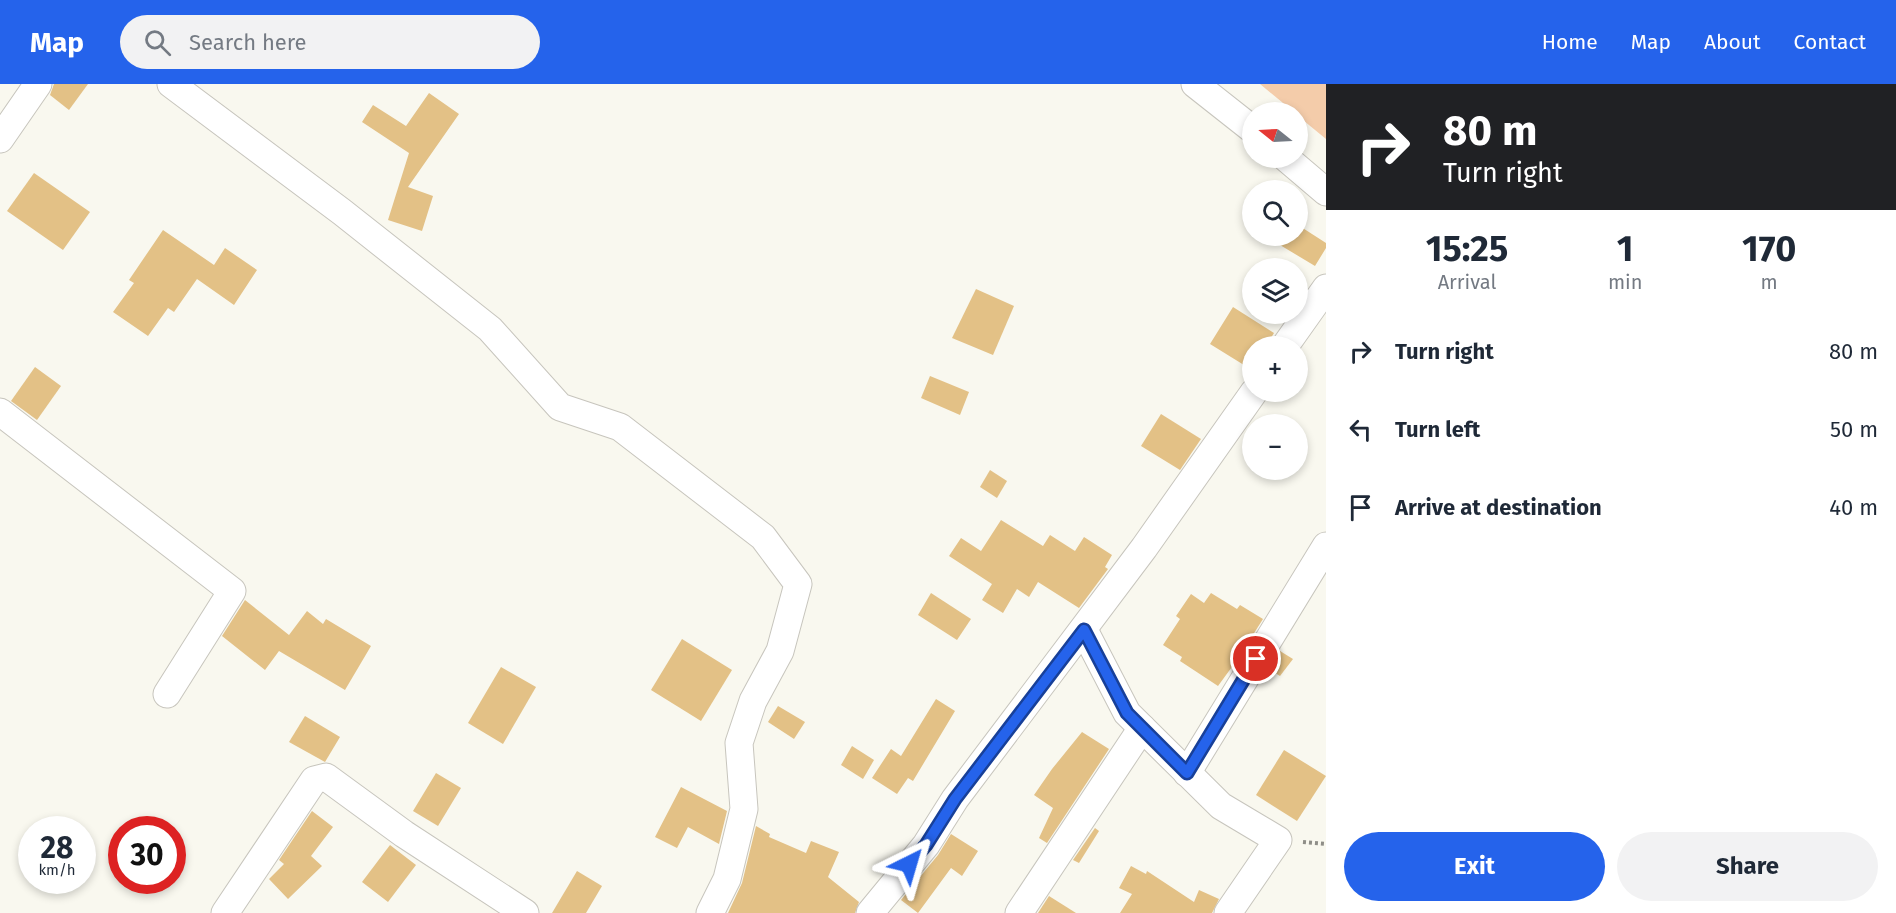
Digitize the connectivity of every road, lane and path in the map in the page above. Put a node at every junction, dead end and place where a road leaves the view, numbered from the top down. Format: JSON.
{"nodes":[{"id":1,"x":38,"y":84,"type":"edge"},
{"id":2,"x":171,"y":84,"type":"edge"},
{"id":3,"x":1195,"y":84,"type":"edge"},
{"id":4,"x":1242,"y":121,"type":"edge"},
{"id":5,"x":0,"y":139,"type":"edge"},
{"id":6,"x":1298,"y":168,"type":"edge"},
{"id":7,"x":1326,"y":192,"type":"edge"},
{"id":8,"x":1326,"y":288,"type":"edge"},
{"id":9,"x":1292,"y":336,"type":"edge"},
{"id":10,"x":1247,"y":402,"type":"edge"},
{"id":11,"x":0,"y":412,"type":"edge"},
{"id":12,"x":1326,"y":546,"type":"edge"},
{"id":13,"x":1084,"y":630,"type":"junction"},
{"id":14,"x":167,"y":694,"type":"dead end"},
{"id":15,"x":1142,"y":728,"type":"junction"},
{"id":16,"x":1187,"y":773,"type":"junction"},
{"id":17,"x":225,"y":913,"type":"edge"},
{"id":18,"x":525,"y":913,"type":"edge"},
{"id":19,"x":710,"y":913,"type":"edge"},
{"id":20,"x":870,"y":913,"type":"edge"},
{"id":21,"x":1019,"y":913,"type":"edge"},
{"id":22,"x":1228,"y":913,"type":"edge"}],
"edges":[{"from":1,"to":5,"type":"street"},
{"from":2,"to":19,"type":"street"},
{"from":3,"to":4,"type":"street"},
{"from":6,"to":7,"type":"street"},
{"from":8,"to":9,"type":"street"},
{"from":10,"to":13,"type":"street"},
{"from":11,"to":14,"type":"street"},
{"from":12,"to":16,"type":"street"},
{"from":13,"to":15,"type":"street"},
{"from":13,"to":20,"type":"street"},
{"from":15,"to":16,"type":"street"},
{"from":15,"to":21,"type":"street"},
{"from":16,"to":22,"type":"street"},
{"from":17,"to":18,"type":"street"}]}
